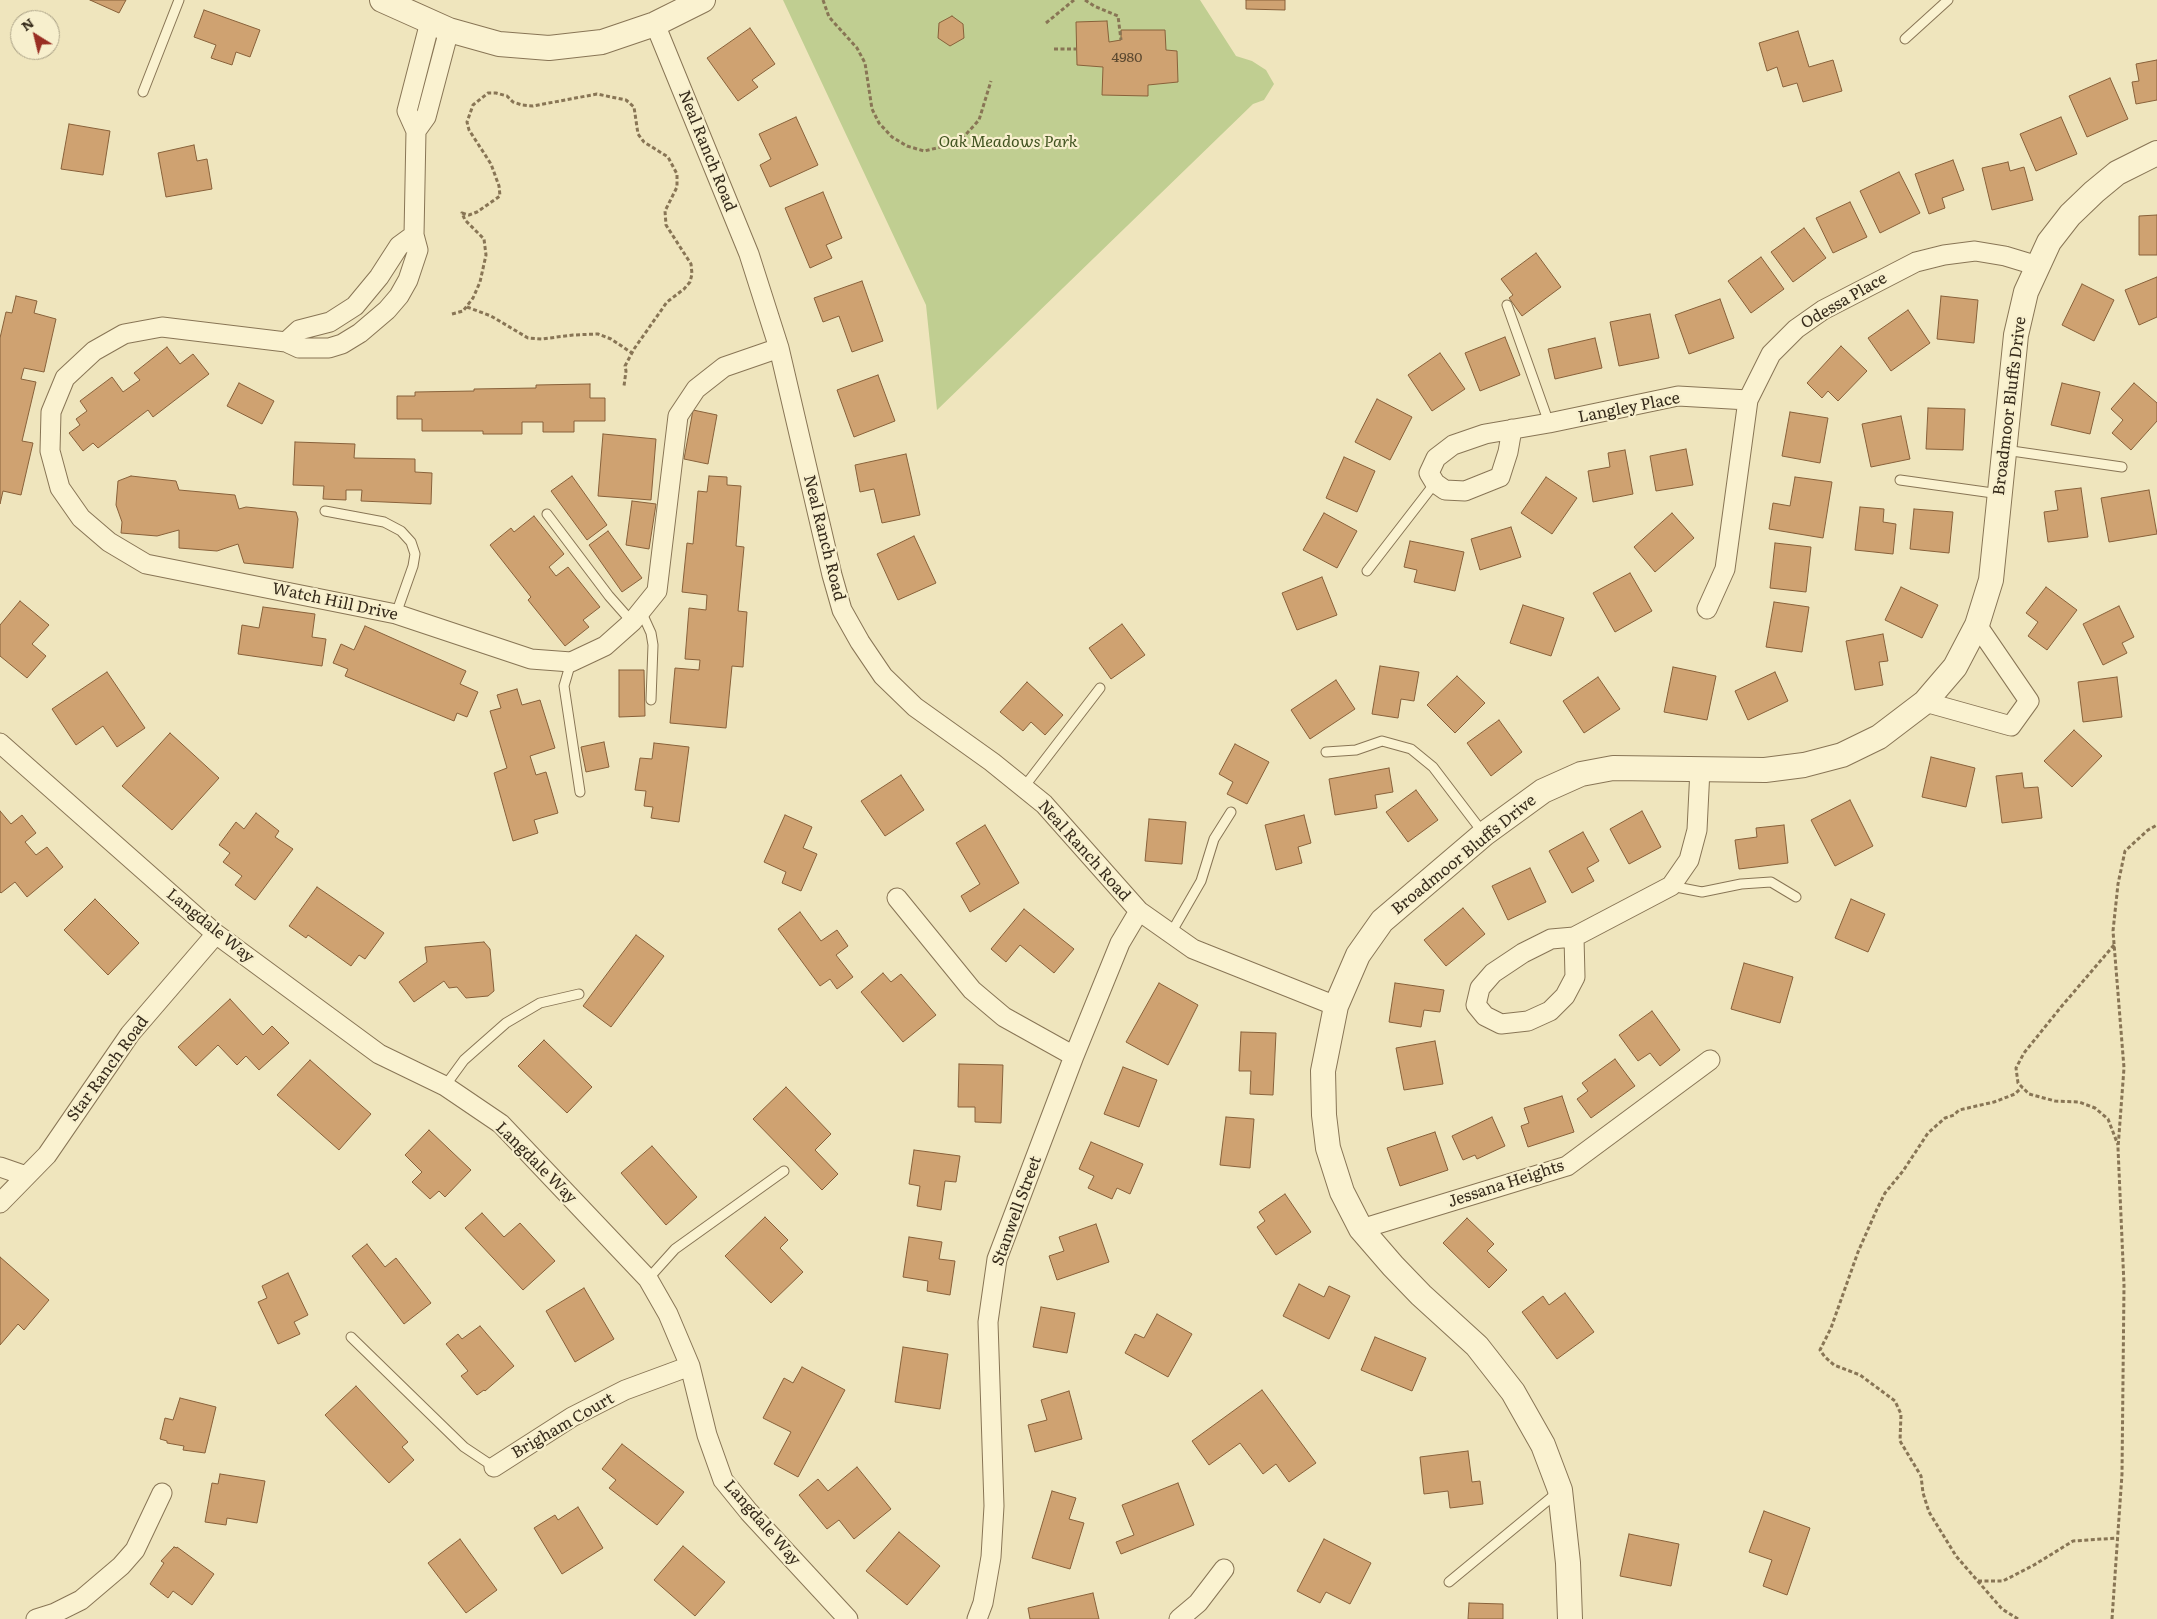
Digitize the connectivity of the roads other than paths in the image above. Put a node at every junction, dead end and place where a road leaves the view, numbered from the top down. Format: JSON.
{"nodes":[{"id":1,"x":179,"y":0,"type":"edge"},
{"id":2,"x":383,"y":0,"type":"edge"},
{"id":3,"x":703,"y":0,"type":"edge"},
{"id":4,"x":1948,"y":0,"type":"edge"},
{"id":5,"x":655,"y":24,"type":"junction"},
{"id":6,"x":440,"y":26,"type":"junction"},
{"id":7,"x":1905,"y":39,"type":"dead end"},
{"id":8,"x":143,"y":92,"type":"dead end"},
{"id":9,"x":2157,"y":153,"type":"edge"},
{"id":10,"x":414,"y":235,"type":"junction"},
{"id":11,"x":2038,"y":266,"type":"junction"},
{"id":12,"x":1507,"y":305,"type":"dead end"},
{"id":13,"x":286,"y":342,"type":"junction"},
{"id":14,"x":779,"y":348,"type":"junction"},
{"id":15,"x":1748,"y":400,"type":"junction"},
{"id":16,"x":1549,"y":423,"type":"junction"},
{"id":17,"x":1512,"y":430,"type":"junction"},
{"id":18,"x":2005,"y":450,"type":"junction"},
{"id":19,"x":2122,"y":467,"type":"dead end"},
{"id":20,"x":1900,"y":480,"type":"dead end"},
{"id":21,"x":1435,"y":483,"type":"junction"},
{"id":22,"x":2000,"y":494,"type":"junction"},
{"id":23,"x":325,"y":511,"type":"dead end"},
{"id":24,"x":547,"y":514,"type":"dead end"},
{"id":25,"x":1367,"y":571,"type":"dead end"},
{"id":26,"x":1707,"y":609,"type":"dead end"},
{"id":27,"x":396,"y":614,"type":"junction"},
{"id":28,"x":637,"y":616,"type":"junction"},
{"id":29,"x":1977,"y":625,"type":"junction"},
{"id":30,"x":571,"y":662,"type":"junction"},
{"id":31,"x":1100,"y":688,"type":"dead end"},
{"id":32,"x":651,"y":700,"type":"dead end"},
{"id":33,"x":1924,"y":702,"type":"junction"},
{"id":34,"x":0,"y":744,"type":"edge"},
{"id":35,"x":1326,"y":752,"type":"dead end"},
{"id":36,"x":1700,"y":769,"type":"junction"},
{"id":37,"x":1024,"y":788,"type":"junction"},
{"id":38,"x":580,"y":792,"type":"dead end"},
{"id":39,"x":1231,"y":812,"type":"dead end"},
{"id":40,"x":1484,"y":834,"type":"junction"},
{"id":41,"x":1671,"y":886,"type":"junction"},
{"id":42,"x":1796,"y":897,"type":"dead end"},
{"id":43,"x":897,"y":898,"type":"dead end"},
{"id":44,"x":1139,"y":911,"type":"junction"},
{"id":45,"x":1171,"y":933,"type":"junction"},
{"id":46,"x":216,"y":934,"type":"junction"},
{"id":47,"x":1574,"y":936,"type":"junction"},
{"id":48,"x":579,"y":994,"type":"dead end"},
{"id":49,"x":1336,"y":1006,"type":"junction"},
{"id":50,"x":1074,"y":1056,"type":"junction"},
{"id":51,"x":1710,"y":1060,"type":"dead end"},
{"id":52,"x":445,"y":1086,"type":"junction"},
{"id":53,"x":0,"y":1167,"type":"edge"},
{"id":54,"x":784,"y":1171,"type":"dead end"},
{"id":55,"x":26,"y":1176,"type":"junction"},
{"id":56,"x":0,"y":1203,"type":"edge"},
{"id":57,"x":1362,"y":1229,"type":"junction"},
{"id":58,"x":648,"y":1279,"type":"junction"},
{"id":59,"x":352,"y":1337,"type":"dead end"},
{"id":60,"x":690,"y":1366,"type":"junction"},
{"id":61,"x":494,"y":1467,"type":"joint"},
{"id":62,"x":1560,"y":1490,"type":"junction"},
{"id":63,"x":162,"y":1493,"type":"dead end"},
{"id":64,"x":1224,"y":1569,"type":"dead end"},
{"id":65,"x":1449,"y":1582,"type":"dead end"},
{"id":66,"x":36,"y":1619,"type":"edge"},
{"id":67,"x":848,"y":1619,"type":"edge"},
{"id":68,"x":977,"y":1619,"type":"edge"},
{"id":69,"x":1179,"y":1619,"type":"edge"},
{"id":70,"x":1570,"y":1619,"type":"edge"}],
"edges":[{"from":1,"to":8,"type":"lane"},
{"from":2,"to":6,"type":"street"},
{"from":3,"to":5,"type":"street"},
{"from":4,"to":7,"type":"lane"},
{"from":5,"to":6,"type":"street"},
{"from":5,"to":14,"type":"street","name":"Neal Ranch Road"},
{"from":6,"to":10,"type":"street","name":"Watch Hill Drive"},
{"from":9,"to":11,"type":"street","name":"Broadmoor Bluffs Drive"},
{"from":10,"to":13,"type":"street"},
{"from":10,"to":13,"type":"street","name":"Watch Hill Drive"},
{"from":11,"to":15,"type":"street","name":"Odessa Place"},
{"from":11,"to":18,"type":"street","name":"Broadmoor Bluffs Drive"},
{"from":12,"to":16,"type":"lane"},
{"from":13,"to":27,"type":"street","name":"Watch Hill Drive"},
{"from":14,"to":28,"type":"street"},
{"from":14,"to":37,"type":"street","name":"Neal Ranch Road"},
{"from":15,"to":16,"type":"street","name":"Langley Place"},
{"from":15,"to":26,"type":"street","name":"Odessa Place"},
{"from":16,"to":17,"type":"street","name":"Langley Place"},
{"from":17,"to":21,"type":"street","name":"Langley Place"},
{"from":17,"to":21,"type":"street"},
{"from":18,"to":19,"type":"lane"},
{"from":18,"to":22,"type":"street","name":"Broadmoor Bluffs Drive"},
{"from":20,"to":22,"type":"lane"},
{"from":21,"to":25,"type":"lane"},
{"from":22,"to":29,"type":"street","name":"Broadmoor Bluffs Drive"},
{"from":23,"to":27,"type":"lane"},
{"from":24,"to":28,"type":"lane"},
{"from":27,"to":30,"type":"street","name":"Watch Hill Drive"},
{"from":28,"to":30,"type":"street"},
{"from":28,"to":32,"type":"lane"},
{"from":29,"to":33,"type":"street","name":"Broadmoor Bluffs Drive"},
{"from":29,"to":33,"type":"street"},
{"from":30,"to":38,"type":"lane"},
{"from":31,"to":37,"type":"lane"},
{"from":33,"to":36,"type":"street","name":"Broadmoor Bluffs Drive"},
{"from":34,"to":46,"type":"street","name":"Langdale Way"},
{"from":35,"to":40,"type":"lane"},
{"from":36,"to":40,"type":"street","name":"Broadmoor Bluffs Drive"},
{"from":36,"to":41,"type":"street"},
{"from":37,"to":44,"type":"street","name":"Neal Ranch Road"},
{"from":39,"to":45,"type":"lane"},
{"from":40,"to":49,"type":"street","name":"Broadmoor Bluffs Drive"},
{"from":41,"to":42,"type":"lane"},
{"from":41,"to":47,"type":"street"},
{"from":43,"to":50,"type":"street"},
{"from":44,"to":45,"type":"street","name":"Neal Ranch Road"},
{"from":44,"to":50,"type":"street","name":"Stanwell Street"},
{"from":45,"to":49,"type":"street","name":"Neal Ranch Road"},
{"from":46,"to":52,"type":"street","name":"Langdale Way"},
{"from":46,"to":55,"type":"street","name":"Star Ranch Road"},
{"from":47,"to":47,"type":"street"},
{"from":48,"to":52,"type":"lane"},
{"from":49,"to":57,"type":"street","name":"Broadmoor Bluffs Drive"},
{"from":50,"to":68,"type":"street","name":"Stanwell Street"},
{"from":51,"to":57,"type":"street","name":"Jessana Heights"},
{"from":52,"to":58,"type":"street","name":"Langdale Way"},
{"from":53,"to":55,"type":"street"},
{"from":54,"to":58,"type":"lane"},
{"from":55,"to":56,"type":"street","name":"Star Ranch Road"},
{"from":57,"to":62,"type":"street","name":"Broadmoor Bluffs Drive"},
{"from":58,"to":60,"type":"street","name":"Langdale Way"},
{"from":59,"to":61,"type":"lane"},
{"from":60,"to":61,"type":"street","name":"Brigham Court"},
{"from":60,"to":67,"type":"street","name":"Langdale Way"},
{"from":62,"to":65,"type":"lane"},
{"from":62,"to":70,"type":"street","name":"Broadmoor Bluffs Drive"},
{"from":63,"to":66,"type":"street"},
{"from":64,"to":69,"type":"street"}]}
